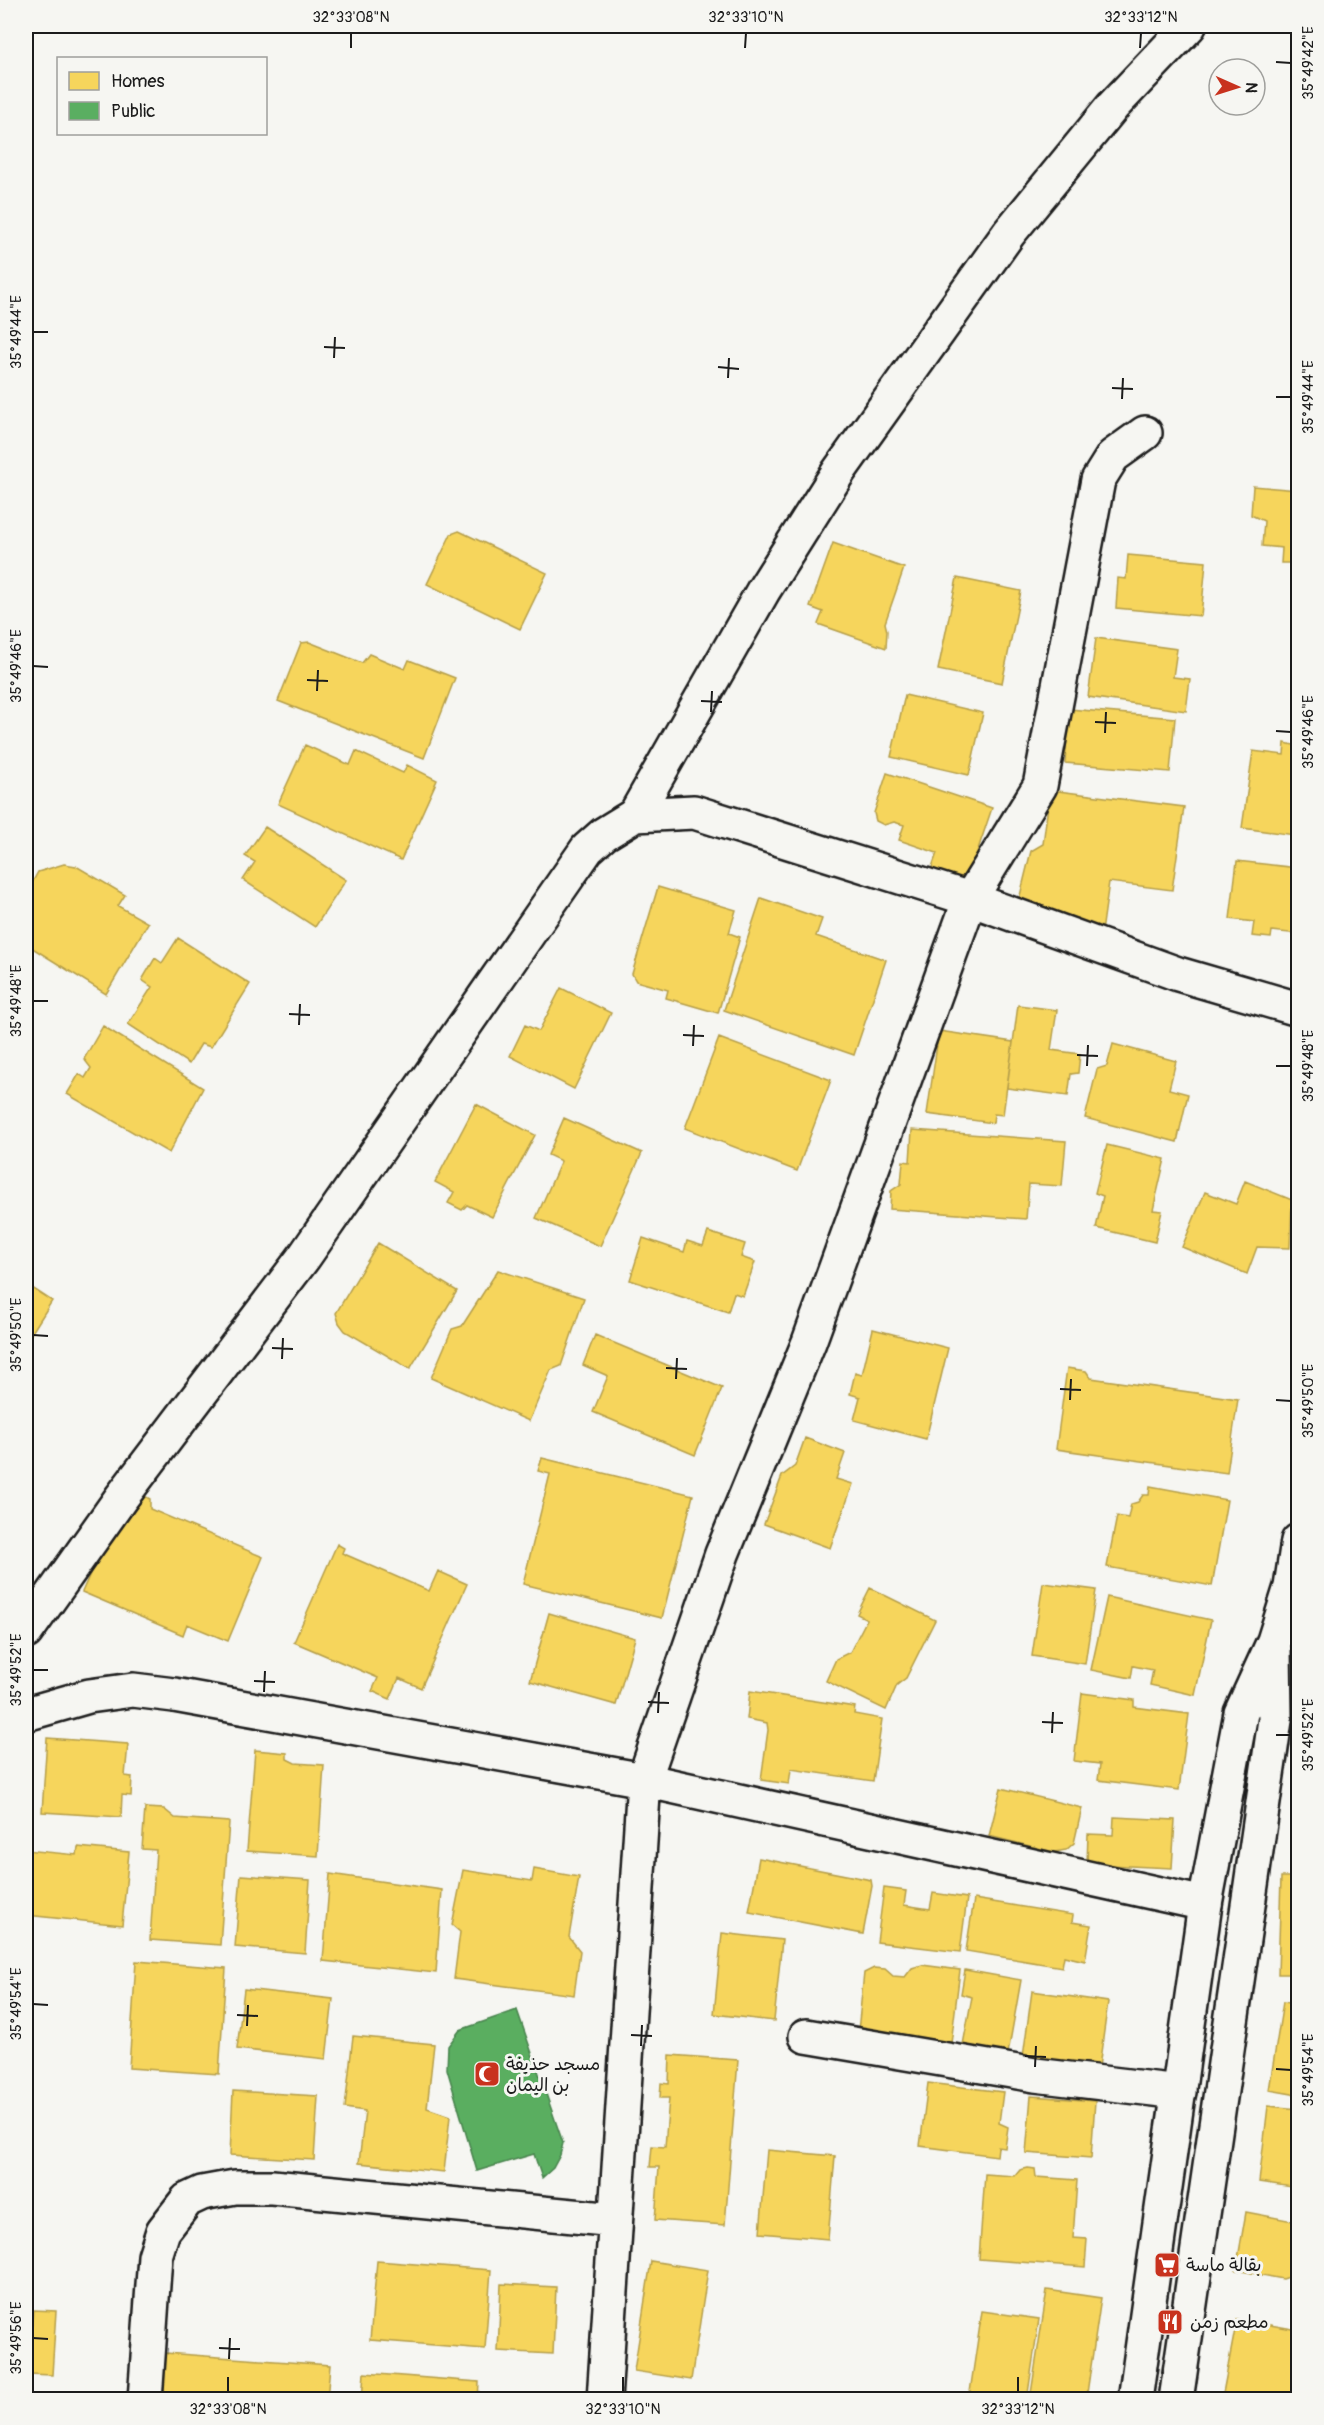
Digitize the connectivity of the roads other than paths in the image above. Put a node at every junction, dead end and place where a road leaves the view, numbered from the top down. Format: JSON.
{"nodes":[{"id":1,"x":1189,"y":26,"type":"edge"},
{"id":2,"x":1145,"y":433,"type":"dead end"},
{"id":3,"x":635,"y":815,"type":"junction"},
{"id":4,"x":970,"y":898,"type":"junction"},
{"id":5,"x":1299,"y":1009,"type":"edge"},
{"id":6,"x":1299,"y":1541,"type":"edge"},
{"id":7,"x":1295,"y":1587,"type":"edge"},
{"id":8,"x":26,"y":1632,"type":"edge"},
{"id":9,"x":1274,"y":1641,"type":"junction"},
{"id":10,"x":26,"y":1714,"type":"edge"},
{"id":11,"x":644,"y":1780,"type":"junction"},
{"id":12,"x":1205,"y":1904,"type":"junction"},
{"id":13,"x":1246,"y":1911,"type":"junction"},
{"id":14,"x":806,"y":2036,"type":"dead end"},
{"id":15,"x":1179,"y":2092,"type":"junction"},
{"id":16,"x":615,"y":2220,"type":"junction"},
{"id":17,"x":145,"y":2400,"type":"edge"},
{"id":18,"x":604,"y":2400,"type":"edge"},
{"id":19,"x":1135,"y":2400,"type":"edge"},
{"id":20,"x":1176,"y":2400,"type":"edge"}],
"edges":[{"from":1,"to":3,"type":"street"},
{"from":2,"to":4,"type":"street"},
{"from":3,"to":4,"type":"street"},
{"from":3,"to":8,"type":"street"},
{"from":4,"to":5,"type":"street"},
{"from":4,"to":11,"type":"street"},
{"from":6,"to":7,"type":"street"},
{"from":7,"to":9,"type":"street"},
{"from":9,"to":12,"type":"street"},
{"from":9,"to":13,"type":"street"},
{"from":10,"to":11,"type":"street"},
{"from":11,"to":12,"type":"street"},
{"from":11,"to":16,"type":"street"},
{"from":12,"to":13,"type":"street"},
{"from":12,"to":15,"type":"street"},
{"from":13,"to":20,"type":"street"},
{"from":14,"to":15,"type":"street"},
{"from":15,"to":19,"type":"street"},
{"from":16,"to":17,"type":"street"},
{"from":16,"to":18,"type":"street"}]}
